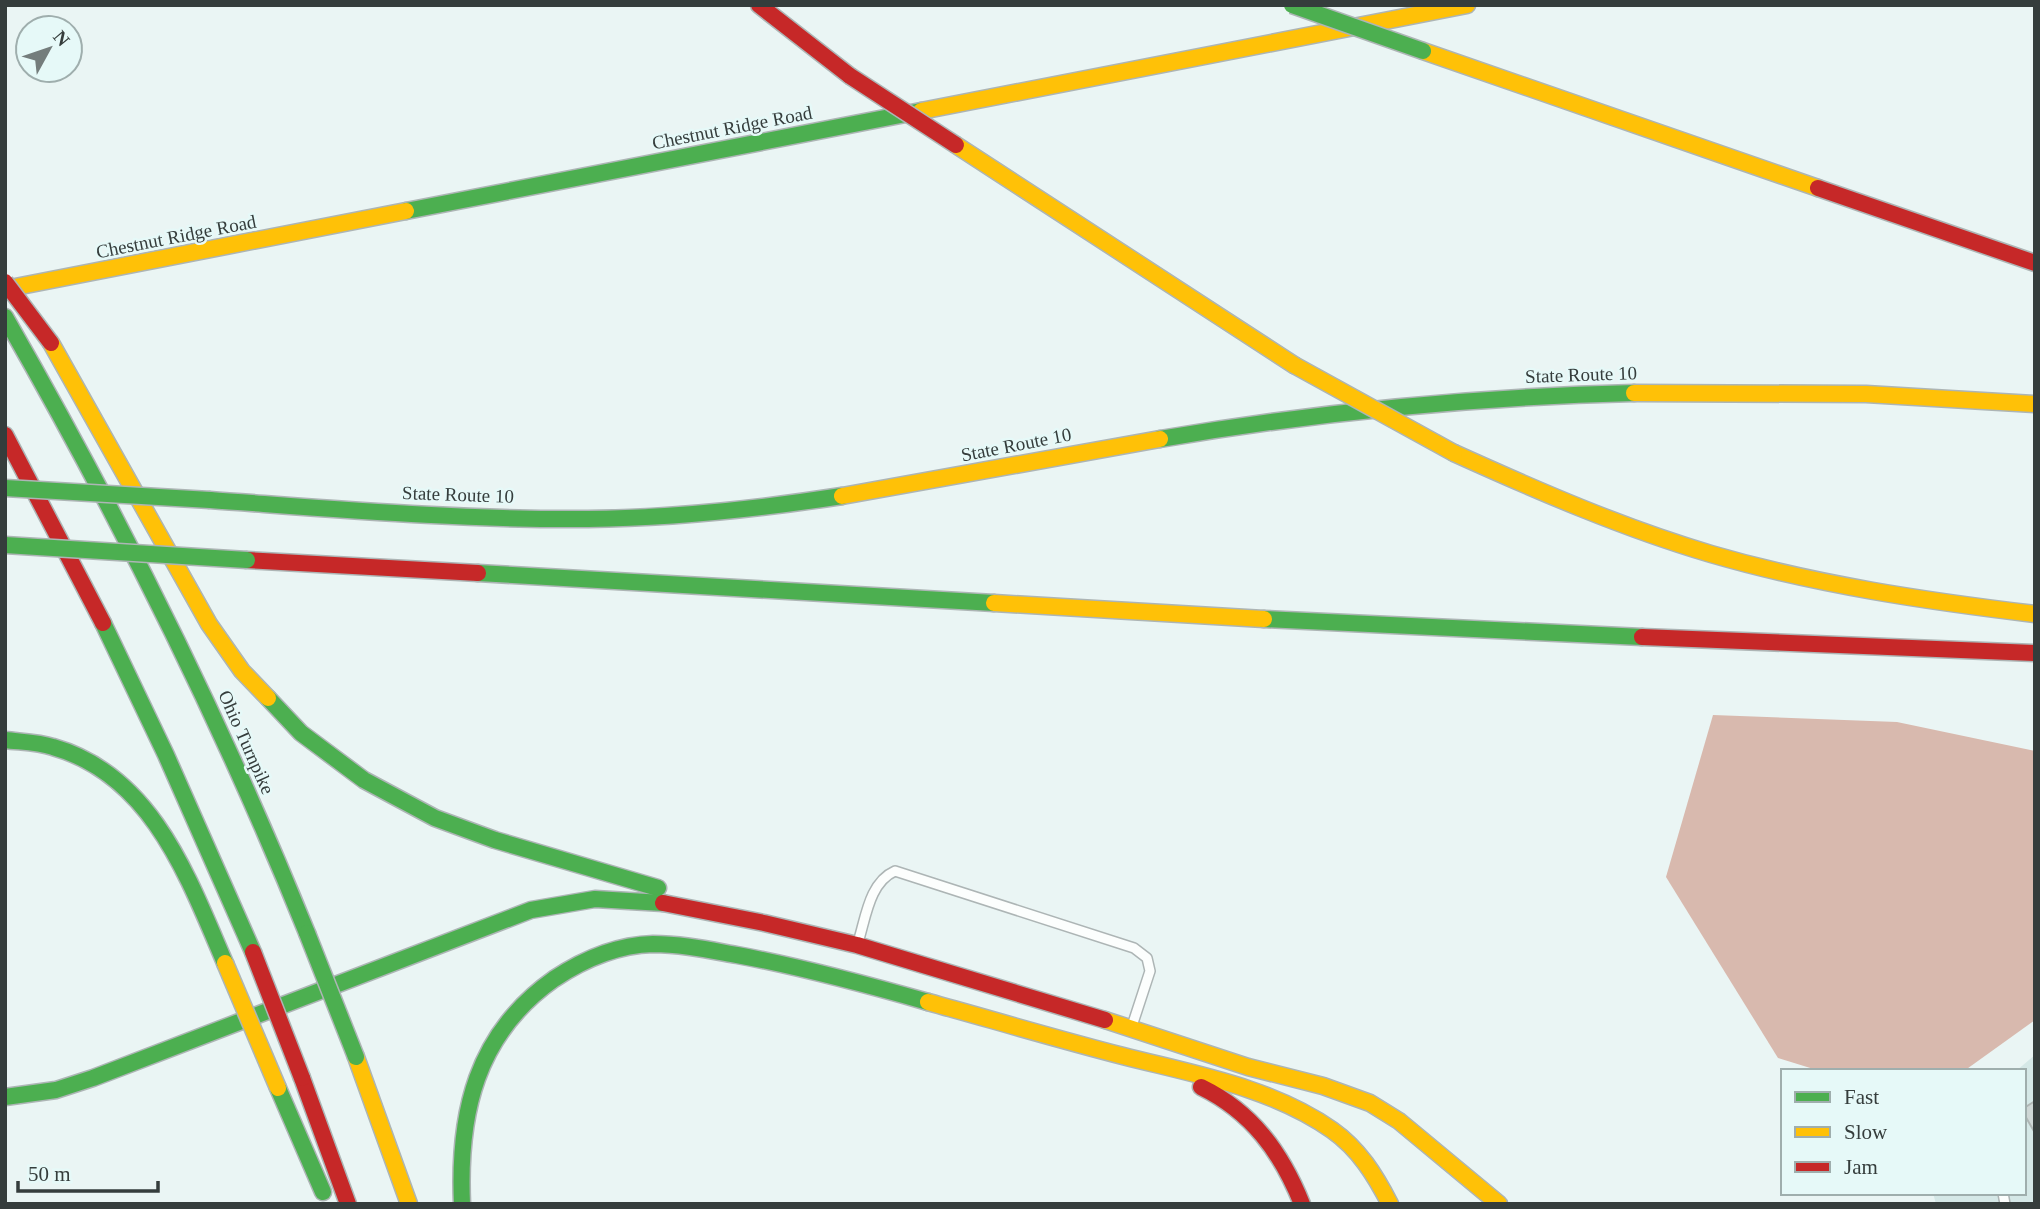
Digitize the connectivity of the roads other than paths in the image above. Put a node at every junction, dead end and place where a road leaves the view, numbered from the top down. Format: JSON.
{"nodes":[{"id":1,"x":759,"y":5,"type":"edge"},
{"id":2,"x":1293,"y":5,"type":"edge"},
{"id":3,"x":1467,"y":5,"type":"edge"},
{"id":4,"x":2035,"y":263,"type":"edge"},
{"id":5,"x":5,"y":282,"type":"edge"},
{"id":6,"x":5,"y":289,"type":"edge"},
{"id":7,"x":5,"y":317,"type":"edge"},
{"id":8,"x":2035,"y":404,"type":"edge"},
{"id":9,"x":5,"y":435,"type":"edge"},
{"id":10,"x":5,"y":488,"type":"edge"},
{"id":11,"x":5,"y":545,"type":"edge"},
{"id":12,"x":2035,"y":614,"type":"edge"},
{"id":13,"x":2035,"y":653,"type":"edge"},
{"id":14,"x":5,"y":740,"type":"edge"},
{"id":15,"x":764,"y":923,"type":"junction"},
{"id":16,"x":703,"y":927,"type":"dead end"},
{"id":17,"x":727,"y":937,"type":"dead end"},
{"id":18,"x":857,"y":945,"type":"junction"},
{"id":19,"x":788,"y":963,"type":"junction"},
{"id":20,"x":1131,"y":1028,"type":"junction"},
{"id":21,"x":1137,"y":1060,"type":"junction"},
{"id":22,"x":1248,"y":1067,"type":"junction"},
{"id":23,"x":5,"y":1097,"type":"edge"},
{"id":24,"x":1332,"y":1105,"type":"dead end"},
{"id":25,"x":46,"y":1108,"type":"dead end"},
{"id":26,"x":329,"y":1204,"type":"edge"},
{"id":27,"x":348,"y":1204,"type":"edge"},
{"id":28,"x":409,"y":1204,"type":"edge"},
{"id":29,"x":462,"y":1204,"type":"edge"},
{"id":30,"x":1302,"y":1204,"type":"edge"},
{"id":31,"x":1390,"y":1204,"type":"edge"},
{"id":32,"x":1499,"y":1204,"type":"edge"}],
"edges":[{"from":1,"to":12,"type":"main road","bridge":true},
{"from":2,"to":4,"type":"main road","bridge":true},
{"from":3,"to":6,"type":"main road","name":"Chestnut Ridge Road"},
{"from":5,"to":15,"type":"main road","bridge":true},
{"from":7,"to":28,"type":"main road","name":"Ohio Turnpike","bridge":true},
{"from":8,"to":10,"type":"main road","name":"State Route 10","bridge":true},
{"from":9,"to":27,"type":"main road","bridge":true},
{"from":11,"to":13,"type":"main road","bridge":true},
{"from":14,"to":26,"type":"main road","bridge":true},
{"from":15,"to":18,"type":"main road"},
{"from":15,"to":23,"type":"main road"},
{"from":16,"to":25,"type":"main road"},
{"from":17,"to":19,"type":"main road"},
{"from":18,"to":20,"type":"main road"},
{"from":18,"to":20,"type":"lane"},
{"from":19,"to":21,"type":"main road"},
{"from":19,"to":29,"type":"main road"},
{"from":20,"to":22,"type":"main road"},
{"from":21,"to":30,"type":"main road"},
{"from":21,"to":31,"type":"main road"},
{"from":22,"to":24,"type":"main road"},
{"from":22,"to":32,"type":"main road"}]}
